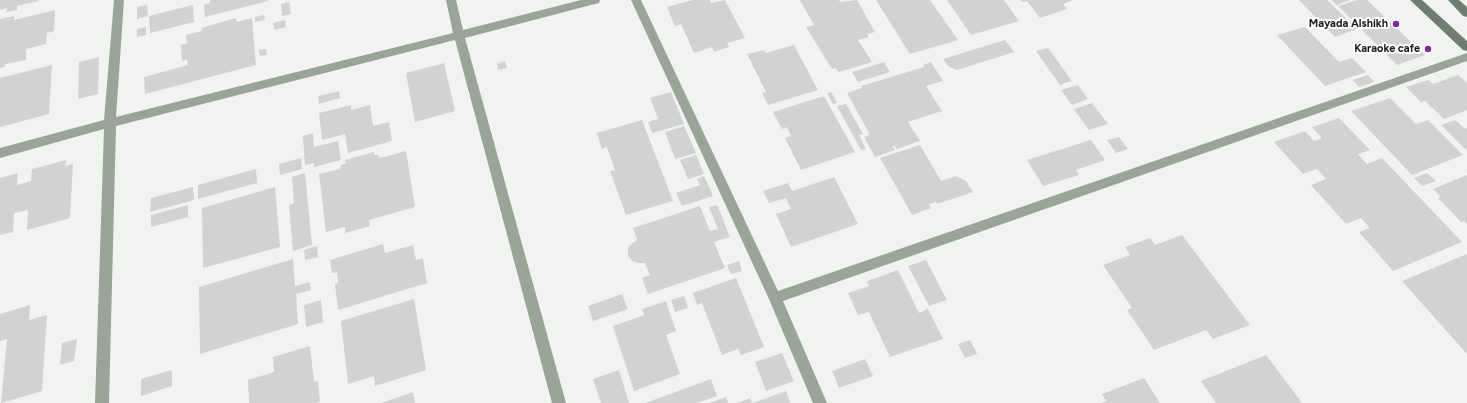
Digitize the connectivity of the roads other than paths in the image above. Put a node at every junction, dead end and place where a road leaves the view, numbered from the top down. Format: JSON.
{"nodes":[{"id":1,"x":119,"y":0,"type":"edge"},
{"id":2,"x":451,"y":0,"type":"edge"},
{"id":3,"x":595,"y":0,"type":"edge"},
{"id":4,"x":636,"y":0,"type":"edge"},
{"id":5,"x":1415,"y":0,"type":"edge"},
{"id":6,"x":1453,"y":0,"type":"edge"},
{"id":7,"x":1467,"y":13,"type":"edge"},
{"id":8,"x":459,"y":36,"type":"junction"},
{"id":9,"x":1467,"y":47,"type":"edge"},
{"id":10,"x":1467,"y":57,"type":"edge"},
{"id":11,"x":110,"y":122,"type":"junction"},
{"id":12,"x":0,"y":153,"type":"edge"},
{"id":13,"x":775,"y":298,"type":"junction"},
{"id":14,"x":102,"y":403,"type":"edge"},
{"id":15,"x":559,"y":403,"type":"edge"},
{"id":16,"x":820,"y":403,"type":"edge"}],
"edges":[{"from":1,"to":11,"type":"street"},
{"from":2,"to":8,"type":"street"},
{"from":3,"to":8,"type":"street"},
{"from":4,"to":13,"type":"street"},
{"from":5,"to":9,"type":"main road"},
{"from":6,"to":7,"type":"main road"},
{"from":8,"to":11,"type":"street"},
{"from":8,"to":15,"type":"street"},
{"from":10,"to":13,"type":"street"},
{"from":11,"to":12,"type":"street"},
{"from":11,"to":14,"type":"street"},
{"from":13,"to":16,"type":"street"}]}
